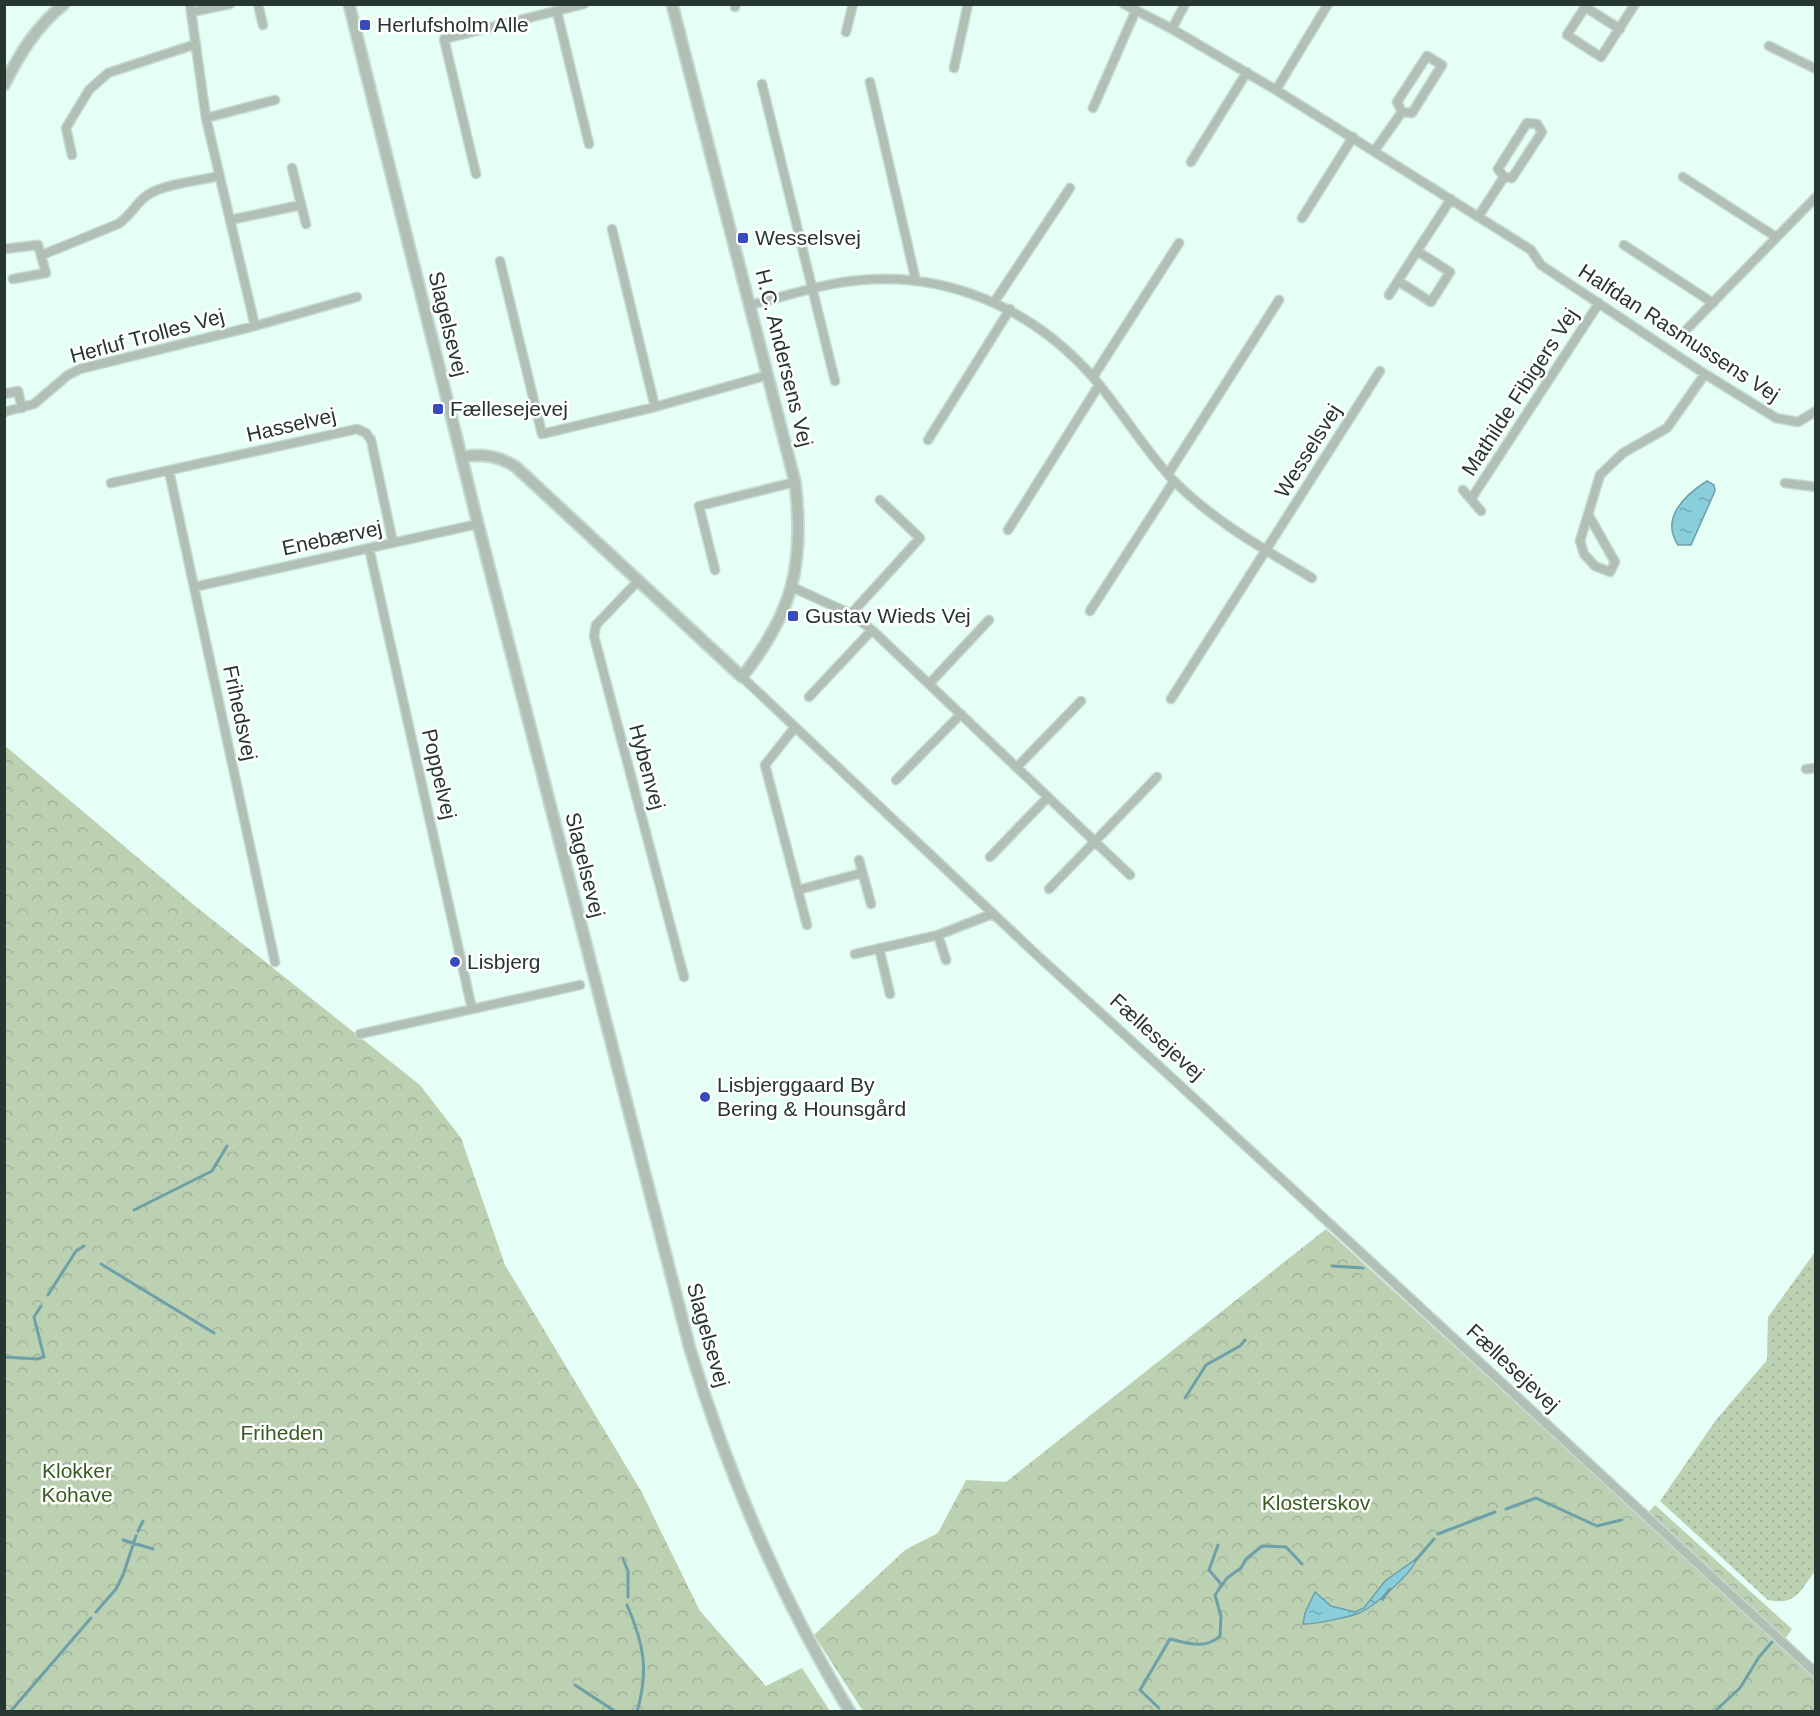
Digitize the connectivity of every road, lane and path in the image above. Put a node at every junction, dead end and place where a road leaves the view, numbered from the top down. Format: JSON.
{"nodes":[{"id":1,"x":230,"y":4,"type":"edge"},
{"id":2,"x":258,"y":4,"type":"edge"},
{"id":3,"x":349,"y":4,"type":"edge"},
{"id":4,"x":584,"y":4,"type":"edge"},
{"id":5,"x":672,"y":4,"type":"edge"},
{"id":6,"x":853,"y":4,"type":"edge"},
{"id":7,"x":968,"y":4,"type":"edge"},
{"id":8,"x":1124,"y":4,"type":"edge"},
{"id":9,"x":1185,"y":4,"type":"edge"},
{"id":10,"x":1328,"y":4,"type":"edge"},
{"id":11,"x":1635,"y":4,"type":"edge"},
{"id":12,"x":62,"y":5,"type":"edge"},
{"id":13,"x":191,"y":8,"type":"edge"},
{"id":14,"x":1136,"y":10,"type":"junction"},
{"id":15,"x":557,"y":12,"type":"junction"},
{"id":16,"x":263,"y":25,"type":"dead end"},
{"id":17,"x":1172,"y":29,"type":"junction"},
{"id":18,"x":1620,"y":29,"type":"junction"},
{"id":19,"x":846,"y":32,"type":"dead end"},
{"id":20,"x":196,"y":44,"type":"junction"},
{"id":21,"x":1769,"y":46,"type":"dead end"},
{"id":22,"x":954,"y":68,"type":"dead end"},
{"id":23,"x":1815,"y":69,"type":"edge"},
{"id":24,"x":1247,"y":72,"type":"junction"},
{"id":25,"x":870,"y":82,"type":"dead end"},
{"id":26,"x":762,"y":84,"type":"dead end"},
{"id":27,"x":4,"y":85,"type":"edge"},
{"id":28,"x":1276,"y":90,"type":"junction"},
{"id":29,"x":275,"y":100,"type":"dead end"},
{"id":30,"x":1093,"y":108,"type":"dead end"},
{"id":31,"x":1402,"y":112,"type":"junction"},
{"id":32,"x":206,"y":118,"type":"junction"},
{"id":33,"x":1353,"y":137,"type":"junction"},
{"id":34,"x":589,"y":144,"type":"dead end"},
{"id":35,"x":1375,"y":150,"type":"junction"},
{"id":36,"x":72,"y":155,"type":"dead end"},
{"id":37,"x":1191,"y":162,"type":"dead end"},
{"id":38,"x":292,"y":168,"type":"dead end"},
{"id":39,"x":476,"y":174,"type":"dead end"},
{"id":40,"x":218,"y":176,"type":"junction"},
{"id":41,"x":1504,"y":177,"type":"junction"},
{"id":42,"x":1683,"y":177,"type":"dead end"},
{"id":43,"x":1070,"y":188,"type":"dead end"},
{"id":44,"x":1815,"y":197,"type":"edge"},
{"id":45,"x":1451,"y":199,"type":"junction"},
{"id":46,"x":301,"y":205,"type":"junction"},
{"id":47,"x":1478,"y":217,"type":"junction"},
{"id":48,"x":1302,"y":218,"type":"dead end"},
{"id":49,"x":230,"y":220,"type":"junction"},
{"id":50,"x":306,"y":224,"type":"dead end"},
{"id":51,"x":612,"y":229,"type":"dead end"},
{"id":52,"x":1776,"y":237,"type":"junction"},
{"id":53,"x":1179,"y":243,"type":"dead end"},
{"id":54,"x":1624,"y":245,"type":"dead end"},
{"id":55,"x":4,"y":249,"type":"edge"},
{"id":56,"x":1417,"y":251,"type":"junction"},
{"id":57,"x":42,"y":255,"type":"junction"},
{"id":58,"x":500,"y":261,"type":"dead end"},
{"id":59,"x":13,"y":279,"type":"dead end"},
{"id":60,"x":916,"y":281,"type":"junction"},
{"id":61,"x":1398,"y":281,"type":"junction"},
{"id":62,"x":813,"y":289,"type":"junction"},
{"id":63,"x":1389,"y":295,"type":"dead end"},
{"id":64,"x":357,"y":297,"type":"dead end"},
{"id":65,"x":1279,"y":300,"type":"dead end"},
{"id":66,"x":995,"y":301,"type":"junction"},
{"id":67,"x":1599,"y":303,"type":"junction"},
{"id":68,"x":1713,"y":303,"type":"junction"},
{"id":69,"x":750,"y":305,"type":"junction"},
{"id":70,"x":1010,"y":309,"type":"junction"},
{"id":71,"x":255,"y":326,"type":"junction"},
{"id":72,"x":1686,"y":330,"type":"dead end"},
{"id":73,"x":1380,"y":371,"type":"dead end"},
{"id":74,"x":1705,"y":374,"type":"junction"},
{"id":75,"x":768,"y":375,"type":"junction"},
{"id":76,"x":835,"y":381,"type":"dead end"},
{"id":77,"x":1096,"y":381,"type":"junction"},
{"id":78,"x":4,"y":393,"type":"edge"},
{"id":79,"x":655,"y":407,"type":"junction"},
{"id":80,"x":22,"y":408,"type":"junction"},
{"id":81,"x":1815,"y":411,"type":"edge"},
{"id":82,"x":4,"y":412,"type":"edge"},
{"id":83,"x":928,"y":440,"type":"dead end"},
{"id":84,"x":462,"y":457,"type":"junction"},
{"id":85,"x":169,"y":471,"type":"junction"},
{"id":86,"x":1171,"y":477,"type":"junction"},
{"id":87,"x":795,"y":482,"type":"junction"},
{"id":88,"x":111,"y":483,"type":"dead end"},
{"id":89,"x":1785,"y":483,"type":"dead end"},
{"id":90,"x":1815,"y":487,"type":"edge"},
{"id":91,"x":1463,"y":490,"type":"dead end"},
{"id":92,"x":1471,"y":499,"type":"junction"},
{"id":93,"x":880,"y":500,"type":"dead end"},
{"id":94,"x":1481,"y":511,"type":"dead end"},
{"id":95,"x":1589,"y":516,"type":"junction"},
{"id":96,"x":478,"y":524,"type":"junction"},
{"id":97,"x":1008,"y":530,"type":"dead end"},
{"id":98,"x":393,"y":543,"type":"junction"},
{"id":99,"x":369,"y":548,"type":"junction"},
{"id":100,"x":1266,"y":550,"type":"junction"},
{"id":101,"x":715,"y":570,"type":"dead end"},
{"id":102,"x":1312,"y":578,"type":"dead end"},
{"id":103,"x":638,"y":580,"type":"junction"},
{"id":104,"x":194,"y":587,"type":"junction"},
{"id":105,"x":792,"y":587,"type":"junction"},
{"id":106,"x":1090,"y":611,"type":"dead end"},
{"id":107,"x":851,"y":614,"type":"junction"},
{"id":108,"x":989,"y":620,"type":"dead end"},
{"id":109,"x":872,"y":630,"type":"junction"},
{"id":110,"x":742,"y":677,"type":"junction"},
{"id":111,"x":929,"y":684,"type":"junction"},
{"id":112,"x":810,"y":697,"type":"dead end"},
{"id":113,"x":1171,"y":699,"type":"dead end"},
{"id":114,"x":1081,"y":701,"type":"dead end"},
{"id":115,"x":961,"y":714,"type":"junction"},
{"id":116,"x":795,"y":727,"type":"junction"},
{"id":117,"x":1017,"y":767,"type":"junction"},
{"id":118,"x":1157,"y":777,"type":"dead end"},
{"id":119,"x":896,"y":780,"type":"dead end"},
{"id":120,"x":1048,"y":797,"type":"junction"},
{"id":121,"x":1095,"y":841,"type":"junction"},
{"id":122,"x":990,"y":857,"type":"dead end"},
{"id":123,"x":859,"y":860,"type":"dead end"},
{"id":124,"x":862,"y":873,"type":"junction"},
{"id":125,"x":1130,"y":875,"type":"dead end"},
{"id":126,"x":1049,"y":889,"type":"dead end"},
{"id":127,"x":798,"y":890,"type":"junction"},
{"id":128,"x":871,"y":904,"type":"dead end"},
{"id":129,"x":992,"y":914,"type":"junction"},
{"id":130,"x":807,"y":925,"type":"dead end"},
{"id":131,"x":938,"y":935,"type":"junction"},
{"id":132,"x":879,"y":948,"type":"junction"},
{"id":133,"x":855,"y":954,"type":"dead end"},
{"id":134,"x":946,"y":960,"type":"dead end"},
{"id":135,"x":275,"y":962,"type":"dead end"},
{"id":136,"x":684,"y":977,"type":"dead end"},
{"id":137,"x":580,"y":984,"type":"dead end"},
{"id":138,"x":890,"y":994,"type":"dead end"},
{"id":139,"x":472,"y":1009,"type":"junction"},
{"id":140,"x":360,"y":1034,"type":"dead end"},
{"id":141,"x":1815,"y":1673,"type":"edge"},
{"id":142,"x":850,"y":1712,"type":"edge"}],
"edges":[{"from":1,"to":13,"type":"street","name":"Herluf Trolles Vej"},
{"from":2,"to":16,"type":"street"},
{"from":3,"to":84,"type":"street","name":"Slagelsevej"},
{"from":4,"to":15,"type":"street"},
{"from":5,"to":69,"type":"street","name":"H.C. Andersens Vej"},
{"from":6,"to":19,"type":"street"},
{"from":7,"to":22,"type":"street"},
{"from":8,"to":14,"type":"street","name":"Halfdan Rasmussens Vej"},
{"from":9,"to":17,"type":"street"},
{"from":10,"to":28,"type":"street"},
{"from":11,"to":18,"type":"street"},
{"from":12,"to":27,"type":"street"},
{"from":13,"to":20,"type":"street","name":"Herluf Trolles Vej"},
{"from":14,"to":17,"type":"street","name":"Halfdan Rasmussens Vej"},
{"from":14,"to":30,"type":"street"},
{"from":15,"to":34,"type":"street"},
{"from":15,"to":39,"type":"street"},
{"from":17,"to":24,"type":"street","name":"Halfdan Rasmussens Vej"},
{"from":18,"to":18,"type":"street"},
{"from":20,"to":32,"type":"street","name":"Herluf Trolles Vej"},
{"from":20,"to":36,"type":"street"},
{"from":21,"to":23,"type":"street"},
{"from":24,"to":28,"type":"street","name":"Halfdan Rasmussens Vej"},
{"from":24,"to":37,"type":"street"},
{"from":25,"to":60,"type":"street"},
{"from":26,"to":62,"type":"street"},
{"from":28,"to":33,"type":"street","name":"Halfdan Rasmussens Vej"},
{"from":29,"to":32,"type":"street"},
{"from":31,"to":31,"type":"street"},
{"from":31,"to":35,"type":"street"},
{"from":32,"to":40,"type":"street","name":"Herluf Trolles Vej"},
{"from":33,"to":35,"type":"street","name":"Halfdan Rasmussens Vej"},
{"from":33,"to":48,"type":"street"},
{"from":35,"to":45,"type":"street","name":"Halfdan Rasmussens Vej"},
{"from":38,"to":46,"type":"street"},
{"from":40,"to":49,"type":"street","name":"Herluf Trolles Vej"},
{"from":40,"to":57,"type":"street"},
{"from":41,"to":41,"type":"street"},
{"from":41,"to":47,"type":"street"},
{"from":42,"to":52,"type":"street"},
{"from":43,"to":66,"type":"street"},
{"from":44,"to":52,"type":"street"},
{"from":45,"to":47,"type":"street","name":"Halfdan Rasmussens Vej"},
{"from":45,"to":56,"type":"street"},
{"from":46,"to":49,"type":"street"},
{"from":46,"to":50,"type":"street"},
{"from":47,"to":67,"type":"street","name":"Halfdan Rasmussens Vej"},
{"from":49,"to":71,"type":"street","name":"Herluf Trolles Vej"},
{"from":51,"to":79,"type":"street"},
{"from":52,"to":68,"type":"street"},
{"from":53,"to":77,"type":"street"},
{"from":54,"to":68,"type":"street"},
{"from":55,"to":57,"type":"street"},
{"from":56,"to":61,"type":"street"},
{"from":56,"to":61,"type":"street"},
{"from":57,"to":59,"type":"street"},
{"from":58,"to":79,"type":"street"},
{"from":60,"to":62,"type":"street"},
{"from":60,"to":66,"type":"street"},
{"from":61,"to":63,"type":"street"},
{"from":62,"to":69,"type":"street"},
{"from":62,"to":76,"type":"street"},
{"from":64,"to":71,"type":"street","name":"Herluf Trolles Vej"},
{"from":65,"to":86,"type":"street"},
{"from":66,"to":70,"type":"street"},
{"from":67,"to":74,"type":"street","name":"Halfdan Rasmussens Vej"},
{"from":67,"to":92,"type":"street","name":"Mathilde Fibigers Vej"},
{"from":68,"to":72,"type":"street"},
{"from":69,"to":75,"type":"street","name":"H.C. Andersens Vej"},
{"from":70,"to":77,"type":"street"},
{"from":70,"to":83,"type":"street"},
{"from":71,"to":80,"type":"street","name":"Herluf Trolles Vej"},
{"from":73,"to":100,"type":"street","name":"Wesselsvej"},
{"from":74,"to":81,"type":"street","name":"Halfdan Rasmussens Vej"},
{"from":74,"to":95,"type":"street"},
{"from":75,"to":79,"type":"street"},
{"from":75,"to":87,"type":"street","name":"H.C. Andersens Vej"},
{"from":77,"to":86,"type":"street"},
{"from":77,"to":97,"type":"street"},
{"from":78,"to":80,"type":"street"},
{"from":80,"to":82,"type":"street","name":"Herluf Trolles Vej"},
{"from":84,"to":96,"type":"street","name":"Slagelsevej"},
{"from":84,"to":103,"type":"street","name":"Fællesejevej"},
{"from":85,"to":88,"type":"street","name":"Hasselvej"},
{"from":85,"to":98,"type":"street","name":"Hasselvej"},
{"from":85,"to":104,"type":"street","name":"Frihedsvej"},
{"from":86,"to":100,"type":"street"},
{"from":86,"to":106,"type":"street"},
{"from":87,"to":101,"type":"street"},
{"from":87,"to":105,"type":"street","name":"H.C. Andersens Vej"},
{"from":89,"to":90,"type":"street"},
{"from":91,"to":92,"type":"street","name":"Mathilde Fibigers Vej"},
{"from":92,"to":94,"type":"street","name":"Mathilde Fibigers Vej"},
{"from":93,"to":107,"type":"street"},
{"from":95,"to":95,"type":"street"},
{"from":96,"to":98,"type":"street","name":"Enebærvej"},
{"from":96,"to":142,"type":"street","name":"Slagelsevej"},
{"from":98,"to":99,"type":"street","name":"Enebærvej"},
{"from":99,"to":104,"type":"street","name":"Enebærvej"},
{"from":99,"to":139,"type":"street","name":"Poppelvej"},
{"from":100,"to":102,"type":"street"},
{"from":100,"to":113,"type":"street","name":"Wesselsvej"},
{"from":103,"to":110,"type":"street","name":"Fællesejevej"},
{"from":103,"to":136,"type":"street","name":"Hybenvej"},
{"from":104,"to":135,"type":"street","name":"Frihedsvej"},
{"from":105,"to":107,"type":"street"},
{"from":105,"to":110,"type":"street","name":"H.C. Andersens Vej"},
{"from":107,"to":109,"type":"street"},
{"from":108,"to":111,"type":"street"},
{"from":109,"to":111,"type":"street"},
{"from":109,"to":112,"type":"street"},
{"from":110,"to":116,"type":"street","name":"Fællesejevej"},
{"from":111,"to":115,"type":"street"},
{"from":114,"to":117,"type":"street"},
{"from":115,"to":117,"type":"street"},
{"from":115,"to":119,"type":"street"},
{"from":116,"to":127,"type":"street"},
{"from":116,"to":129,"type":"street","name":"Fællesejevej"},
{"from":117,"to":120,"type":"street"},
{"from":118,"to":121,"type":"street"},
{"from":120,"to":121,"type":"street"},
{"from":120,"to":122,"type":"street"},
{"from":121,"to":125,"type":"street"},
{"from":121,"to":126,"type":"street"},
{"from":123,"to":124,"type":"street"},
{"from":124,"to":127,"type":"street"},
{"from":124,"to":128,"type":"street"},
{"from":127,"to":130,"type":"street"},
{"from":129,"to":131,"type":"street"},
{"from":129,"to":141,"type":"street","name":"Fællesejevej"},
{"from":131,"to":132,"type":"street"},
{"from":131,"to":134,"type":"street"},
{"from":132,"to":133,"type":"street"},
{"from":132,"to":138,"type":"street"},
{"from":137,"to":139,"type":"street"},
{"from":139,"to":140,"type":"street"}]}
